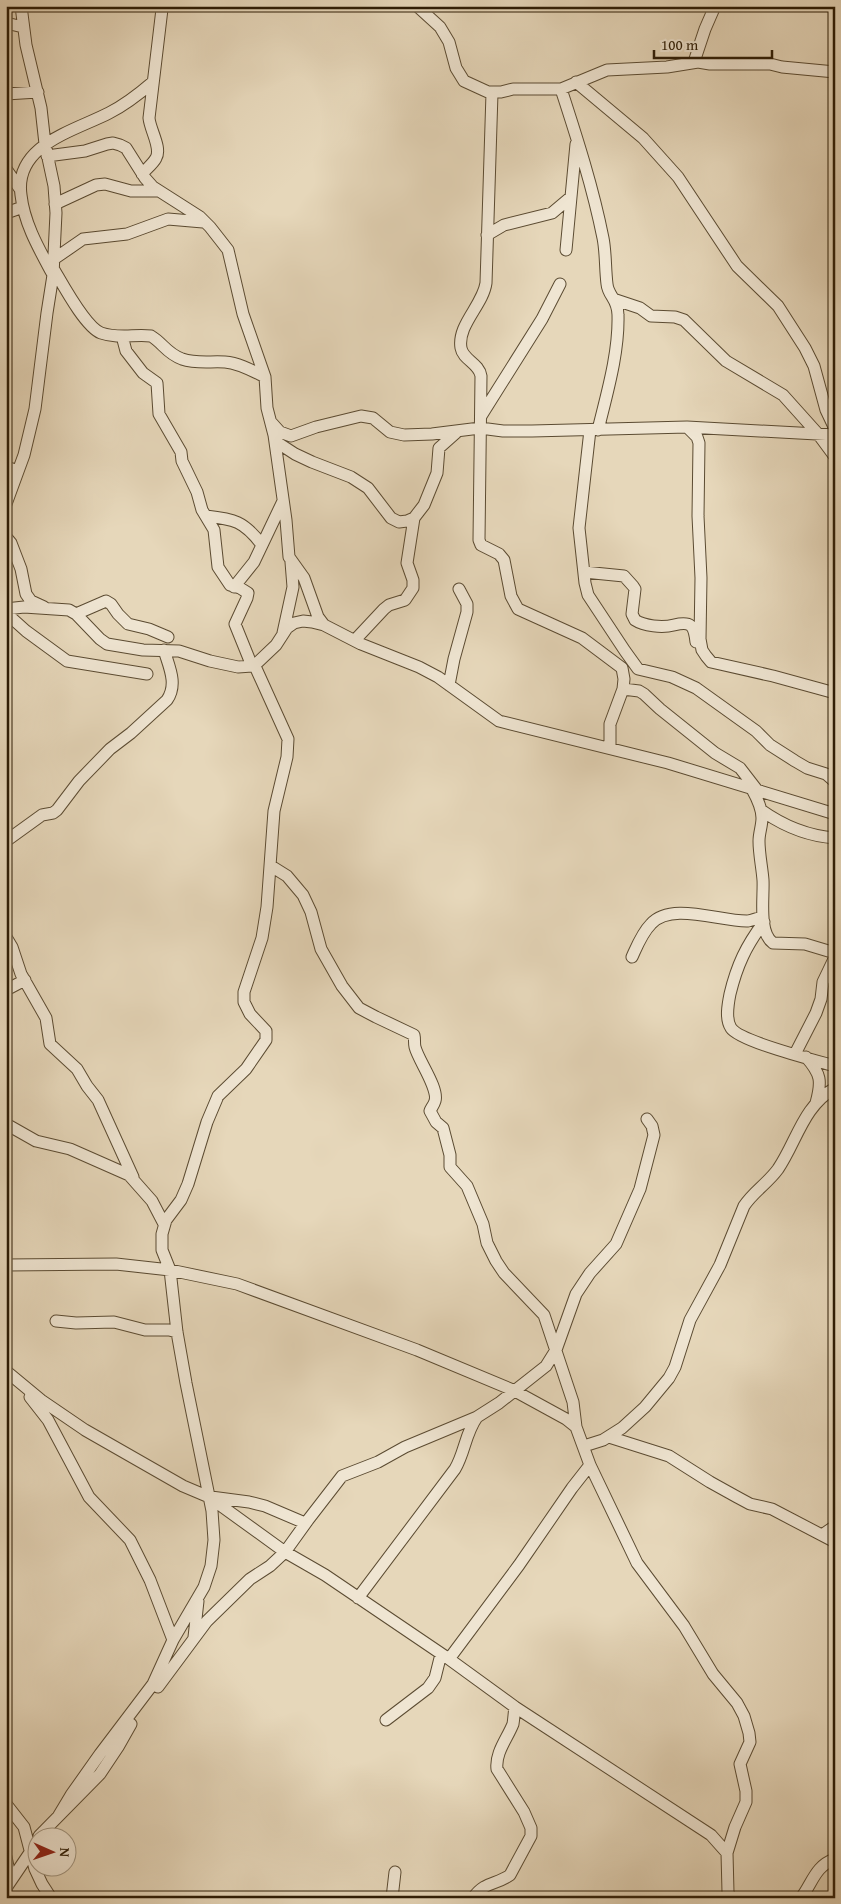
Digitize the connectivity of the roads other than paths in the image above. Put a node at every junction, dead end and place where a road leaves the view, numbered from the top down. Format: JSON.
{"nodes":[{"id":1,"x":417,"y":6,"type":"edge"},
{"id":2,"x":715,"y":6,"type":"edge"},
{"id":3,"x":19,"y":7,"type":"edge"},
{"id":4,"x":162,"y":9,"type":"dead end"},
{"id":5,"x":6,"y":23,"type":"edge"},
{"id":6,"x":23,"y":27,"type":"junction"},
{"id":7,"x":694,"y":62,"type":"junction"},
{"id":8,"x":835,"y":72,"type":"edge"},
{"id":9,"x":153,"y":82,"type":"junction"},
{"id":10,"x":576,"y":82,"type":"junction"},
{"id":11,"x":561,"y":89,"type":"junction"},
{"id":12,"x":38,"y":92,"type":"junction"},
{"id":13,"x":492,"y":93,"type":"junction"},
{"id":14,"x":7,"y":94,"type":"edge"},
{"id":15,"x":576,"y":137,"type":"junction"},
{"id":16,"x":45,"y":144,"type":"junction"},
{"id":17,"x":47,"y":156,"type":"junction"},
{"id":18,"x":6,"y":169,"type":"edge"},
{"id":19,"x":142,"y":174,"type":"junction"},
{"id":20,"x":20,"y":189,"type":"junction"},
{"id":21,"x":158,"y":191,"type":"junction"},
{"id":22,"x":571,"y":198,"type":"junction"},
{"id":23,"x":55,"y":204,"type":"junction"},
{"id":24,"x":23,"y":207,"type":"junction"},
{"id":25,"x":6,"y":213,"type":"edge"},
{"id":26,"x":205,"y":222,"type":"junction"},
{"id":27,"x":487,"y":234,"type":"junction"},
{"id":28,"x":566,"y":250,"type":"dead end"},
{"id":29,"x":53,"y":267,"type":"junction"},
{"id":30,"x":560,"y":284,"type":"dead end"},
{"id":31,"x":616,"y":300,"type":"junction"},
{"id":32,"x":122,"y":336,"type":"junction"},
{"id":33,"x":265,"y":377,"type":"junction"},
{"id":34,"x":271,"y":422,"type":"junction"},
{"id":35,"x":480,"y":423,"type":"junction"},
{"id":36,"x":686,"y":427,"type":"junction"},
{"id":37,"x":835,"y":429,"type":"edge"},
{"id":38,"x":594,"y":430,"type":"junction"},
{"id":39,"x":458,"y":431,"type":"junction"},
{"id":40,"x":818,"y":434,"type":"junction"},
{"id":41,"x":835,"y":435,"type":"edge"},
{"id":42,"x":275,"y":441,"type":"junction"},
{"id":43,"x":835,"y":457,"type":"edge"},
{"id":44,"x":6,"y":467,"type":"edge"},
{"id":45,"x":18,"y":471,"type":"junction"},
{"id":46,"x":283,"y":501,"type":"junction"},
{"id":47,"x":6,"y":504,"type":"edge"},
{"id":48,"x":206,"y":516,"type":"junction"},
{"id":49,"x":414,"y":518,"type":"junction"},
{"id":50,"x":6,"y":537,"type":"edge"},
{"id":51,"x":262,"y":544,"type":"junction"},
{"id":52,"x":291,"y":562,"type":"junction"},
{"id":53,"x":584,"y":572,"type":"junction"},
{"id":54,"x":234,"y":587,"type":"junction"},
{"id":55,"x":459,"y":589,"type":"dead end"},
{"id":56,"x":46,"y":608,"type":"junction"},
{"id":57,"x":6,"y":609,"type":"edge"},
{"id":58,"x":6,"y":613,"type":"edge"},
{"id":59,"x":76,"y":614,"type":"junction"},
{"id":60,"x":324,"y":626,"type":"junction"},
{"id":61,"x":282,"y":635,"type":"junction"},
{"id":62,"x":168,"y":637,"type":"dead end"},
{"id":63,"x":355,"y":640,"type":"junction"},
{"id":64,"x":164,"y":650,"type":"junction"},
{"id":65,"x":715,"y":662,"type":"junction"},
{"id":66,"x":253,"y":665,"type":"junction"},
{"id":67,"x":147,"y":674,"type":"dead end"},
{"id":68,"x":449,"y":685,"type":"junction"},
{"id":69,"x":623,"y":689,"type":"junction"},
{"id":70,"x":835,"y":694,"type":"edge"},
{"id":71,"x":610,"y":748,"type":"junction"},
{"id":72,"x":835,"y":782,"type":"edge"},
{"id":73,"x":754,"y":790,"type":"junction"},
{"id":74,"x":761,"y":810,"type":"junction"},
{"id":75,"x":835,"y":814,"type":"edge"},
{"id":76,"x":835,"y":838,"type":"edge"},
{"id":77,"x":6,"y":841,"type":"edge"},
{"id":78,"x":271,"y":866,"type":"junction"},
{"id":79,"x":764,"y":919,"type":"junction"},
{"id":80,"x":6,"y":937,"type":"edge"},
{"id":81,"x":835,"y":953,"type":"edge"},
{"id":82,"x":632,"y":957,"type":"dead end"},
{"id":83,"x":835,"y":957,"type":"edge"},
{"id":84,"x":25,"y":980,"type":"junction"},
{"id":85,"x":6,"y":990,"type":"edge"},
{"id":86,"x":801,"y":1056,"type":"junction"},
{"id":87,"x":835,"y":1066,"type":"edge"},
{"id":88,"x":835,"y":1088,"type":"edge"},
{"id":89,"x":816,"y":1103,"type":"junction"},
{"id":90,"x":646,"y":1119,"type":"dead end"},
{"id":91,"x":6,"y":1124,"type":"edge"},
{"id":92,"x":133,"y":1177,"type":"junction"},
{"id":93,"x":152,"y":1201,"type":"junction"},
{"id":94,"x":171,"y":1212,"type":"junction"},
{"id":95,"x":164,"y":1224,"type":"junction"},
{"id":96,"x":6,"y":1265,"type":"edge"},
{"id":97,"x":170,"y":1270,"type":"junction"},
{"id":98,"x":56,"y":1321,"type":"dead end"},
{"id":99,"x":177,"y":1332,"type":"junction"},
{"id":100,"x":556,"y":1350,"type":"junction"},
{"id":101,"x":6,"y":1371,"type":"edge"},
{"id":102,"x":20,"y":1383,"type":"junction"},
{"id":103,"x":513,"y":1390,"type":"junction"},
{"id":104,"x":477,"y":1417,"type":"junction"},
{"id":105,"x":576,"y":1427,"type":"junction"},
{"id":106,"x":609,"y":1437,"type":"junction"},
{"id":107,"x":584,"y":1446,"type":"junction"},
{"id":108,"x":590,"y":1465,"type":"junction"},
{"id":109,"x":209,"y":1497,"type":"junction"},
{"id":110,"x":305,"y":1523,"type":"junction"},
{"id":111,"x":835,"y":1526,"type":"edge"},
{"id":112,"x":822,"y":1535,"type":"junction"},
{"id":113,"x":835,"y":1542,"type":"edge"},
{"id":114,"x":285,"y":1552,"type":"junction"},
{"id":115,"x":198,"y":1597,"type":"junction"},
{"id":116,"x":358,"y":1598,"type":"junction"},
{"id":117,"x":194,"y":1638,"type":"junction"},
{"id":118,"x":173,"y":1640,"type":"junction"},
{"id":119,"x":445,"y":1657,"type":"junction"},
{"id":120,"x":515,"y":1707,"type":"junction"},
{"id":121,"x":386,"y":1720,"type":"dead end"},
{"id":122,"x":6,"y":1804,"type":"edge"},
{"id":123,"x":59,"y":1815,"type":"junction"},
{"id":124,"x":49,"y":1826,"type":"edge"},
{"id":125,"x":28,"y":1843,"type":"edge"},
{"id":126,"x":727,"y":1853,"type":"junction"},
{"id":127,"x":28,"y":1855,"type":"edge"},
{"id":128,"x":6,"y":1857,"type":"edge"},
{"id":129,"x":835,"y":1859,"type":"edge"},
{"id":130,"x":395,"y":1872,"type":"dead end"},
{"id":131,"x":39,"y":1876,"type":"edge"},
{"id":132,"x":8,"y":1885,"type":"edge"},
{"id":133,"x":51,"y":1898,"type":"edge"},
{"id":134,"x":392,"y":1898,"type":"edge"},
{"id":135,"x":473,"y":1898,"type":"edge"},
{"id":136,"x":730,"y":1898,"type":"edge"},
{"id":137,"x":801,"y":1898,"type":"edge"}],
"edges":[{"from":1,"to":13,"type":"street"},
{"from":2,"to":7,"type":"street"},
{"from":3,"to":6,"type":"street"},
{"from":4,"to":9,"type":"street"},
{"from":5,"to":6,"type":"street"},
{"from":6,"to":12,"type":"street"},
{"from":7,"to":8,"type":"street"},
{"from":7,"to":10,"type":"street"},
{"from":9,"to":16,"type":"street"},
{"from":9,"to":19,"type":"street"},
{"from":10,"to":11,"type":"street"},
{"from":10,"to":37,"type":"street"},
{"from":11,"to":13,"type":"street"},
{"from":11,"to":15,"type":"street"},
{"from":12,"to":14,"type":"street"},
{"from":12,"to":16,"type":"street"},
{"from":13,"to":27,"type":"street"},
{"from":15,"to":22,"type":"street"},
{"from":15,"to":31,"type":"street"},
{"from":16,"to":17,"type":"street"},
{"from":16,"to":20,"type":"street"},
{"from":17,"to":19,"type":"street"},
{"from":17,"to":23,"type":"street"},
{"from":18,"to":20,"type":"street"},
{"from":19,"to":21,"type":"street"},
{"from":20,"to":24,"type":"street"},
{"from":21,"to":23,"type":"street"},
{"from":21,"to":26,"type":"street"},
{"from":22,"to":27,"type":"street"},
{"from":22,"to":28,"type":"street"},
{"from":23,"to":29,"type":"street"},
{"from":24,"to":25,"type":"street"},
{"from":24,"to":29,"type":"street"},
{"from":26,"to":29,"type":"street"},
{"from":26,"to":33,"type":"street"},
{"from":27,"to":35,"type":"street"},
{"from":29,"to":32,"type":"street"},
{"from":29,"to":45,"type":"street"},
{"from":30,"to":35,"type":"street"},
{"from":31,"to":38,"type":"street"},
{"from":31,"to":40,"type":"street"},
{"from":32,"to":33,"type":"street"},
{"from":32,"to":48,"type":"street"},
{"from":33,"to":34,"type":"street"},
{"from":34,"to":39,"type":"street"},
{"from":34,"to":42,"type":"street"},
{"from":35,"to":38,"type":"street"},
{"from":35,"to":39,"type":"street"},
{"from":35,"to":69,"type":"street"},
{"from":36,"to":38,"type":"street"},
{"from":36,"to":40,"type":"street"},
{"from":36,"to":65,"type":"street"},
{"from":38,"to":53,"type":"street"},
{"from":39,"to":49,"type":"street"},
{"from":40,"to":41,"type":"street"},
{"from":40,"to":43,"type":"street"},
{"from":42,"to":46,"type":"street"},
{"from":42,"to":49,"type":"street"},
{"from":44,"to":45,"type":"street"},
{"from":45,"to":47,"type":"street"},
{"from":46,"to":51,"type":"street"},
{"from":46,"to":52,"type":"street"},
{"from":48,"to":51,"type":"street"},
{"from":48,"to":54,"type":"street"},
{"from":49,"to":63,"type":"street"},
{"from":50,"to":56,"type":"street"},
{"from":51,"to":54,"type":"street"},
{"from":52,"to":60,"type":"street"},
{"from":52,"to":61,"type":"street"},
{"from":53,"to":65,"type":"street"},
{"from":53,"to":72,"type":"street"},
{"from":54,"to":66,"type":"street"},
{"from":55,"to":68,"type":"street"},
{"from":56,"to":57,"type":"street"},
{"from":56,"to":59,"type":"street"},
{"from":58,"to":67,"type":"street"},
{"from":59,"to":62,"type":"street"},
{"from":59,"to":64,"type":"street"},
{"from":60,"to":61,"type":"street"},
{"from":60,"to":63,"type":"street"},
{"from":61,"to":66,"type":"street"},
{"from":63,"to":68,"type":"street"},
{"from":64,"to":66,"type":"street"},
{"from":64,"to":77,"type":"street"},
{"from":65,"to":70,"type":"street"},
{"from":66,"to":78,"type":"street"},
{"from":68,"to":71,"type":"street"},
{"from":69,"to":71,"type":"street"},
{"from":69,"to":73,"type":"street"},
{"from":71,"to":73,"type":"street"},
{"from":73,"to":74,"type":"street"},
{"from":73,"to":75,"type":"street"},
{"from":74,"to":76,"type":"street"},
{"from":74,"to":79,"type":"street"},
{"from":78,"to":94,"type":"street"},
{"from":78,"to":100,"type":"street"},
{"from":79,"to":81,"type":"street"},
{"from":79,"to":82,"type":"street"},
{"from":79,"to":86,"type":"street"},
{"from":80,"to":84,"type":"street"},
{"from":83,"to":86,"type":"street"},
{"from":84,"to":85,"type":"street"},
{"from":84,"to":92,"type":"street"},
{"from":86,"to":87,"type":"street"},
{"from":86,"to":89,"type":"street"},
{"from":88,"to":89,"type":"street"},
{"from":89,"to":106,"type":"street"},
{"from":90,"to":100,"type":"street"},
{"from":91,"to":92,"type":"street"},
{"from":92,"to":93,"type":"street"},
{"from":93,"to":94,"type":"street"},
{"from":93,"to":95,"type":"street"},
{"from":94,"to":95,"type":"street"},
{"from":95,"to":97,"type":"street"},
{"from":96,"to":97,"type":"street"},
{"from":97,"to":99,"type":"street"},
{"from":97,"to":103,"type":"street"},
{"from":98,"to":99,"type":"street"},
{"from":99,"to":109,"type":"street"},
{"from":100,"to":103,"type":"street"},
{"from":100,"to":105,"type":"street"},
{"from":101,"to":102,"type":"street"},
{"from":102,"to":109,"type":"street"},
{"from":102,"to":118,"type":"street"},
{"from":103,"to":104,"type":"street"},
{"from":103,"to":105,"type":"street"},
{"from":104,"to":110,"type":"street"},
{"from":104,"to":116,"type":"street"},
{"from":105,"to":107,"type":"street"},
{"from":106,"to":107,"type":"street"},
{"from":106,"to":112,"type":"street"},
{"from":107,"to":108,"type":"street"},
{"from":108,"to":119,"type":"street"},
{"from":108,"to":126,"type":"street"},
{"from":109,"to":110,"type":"street"},
{"from":109,"to":114,"type":"street"},
{"from":109,"to":115,"type":"street"},
{"from":110,"to":114,"type":"street"},
{"from":111,"to":112,"type":"street"},
{"from":112,"to":113,"type":"street"},
{"from":114,"to":116,"type":"street"},
{"from":114,"to":117,"type":"street"},
{"from":115,"to":117,"type":"street"},
{"from":115,"to":118,"type":"street"},
{"from":116,"to":119,"type":"street"},
{"from":117,"to":123,"type":"street"},
{"from":118,"to":123,"type":"street"},
{"from":119,"to":120,"type":"street"},
{"from":119,"to":121,"type":"street"},
{"from":120,"to":126,"type":"street"},
{"from":120,"to":135,"type":"street"},
{"from":122,"to":125,"type":"street"},
{"from":123,"to":124,"type":"street"},
{"from":126,"to":136,"type":"street"},
{"from":127,"to":132,"type":"street"},
{"from":128,"to":132,"type":"street"},
{"from":129,"to":137,"type":"street"},
{"from":130,"to":134,"type":"street"},
{"from":131,"to":133,"type":"street"}]}
